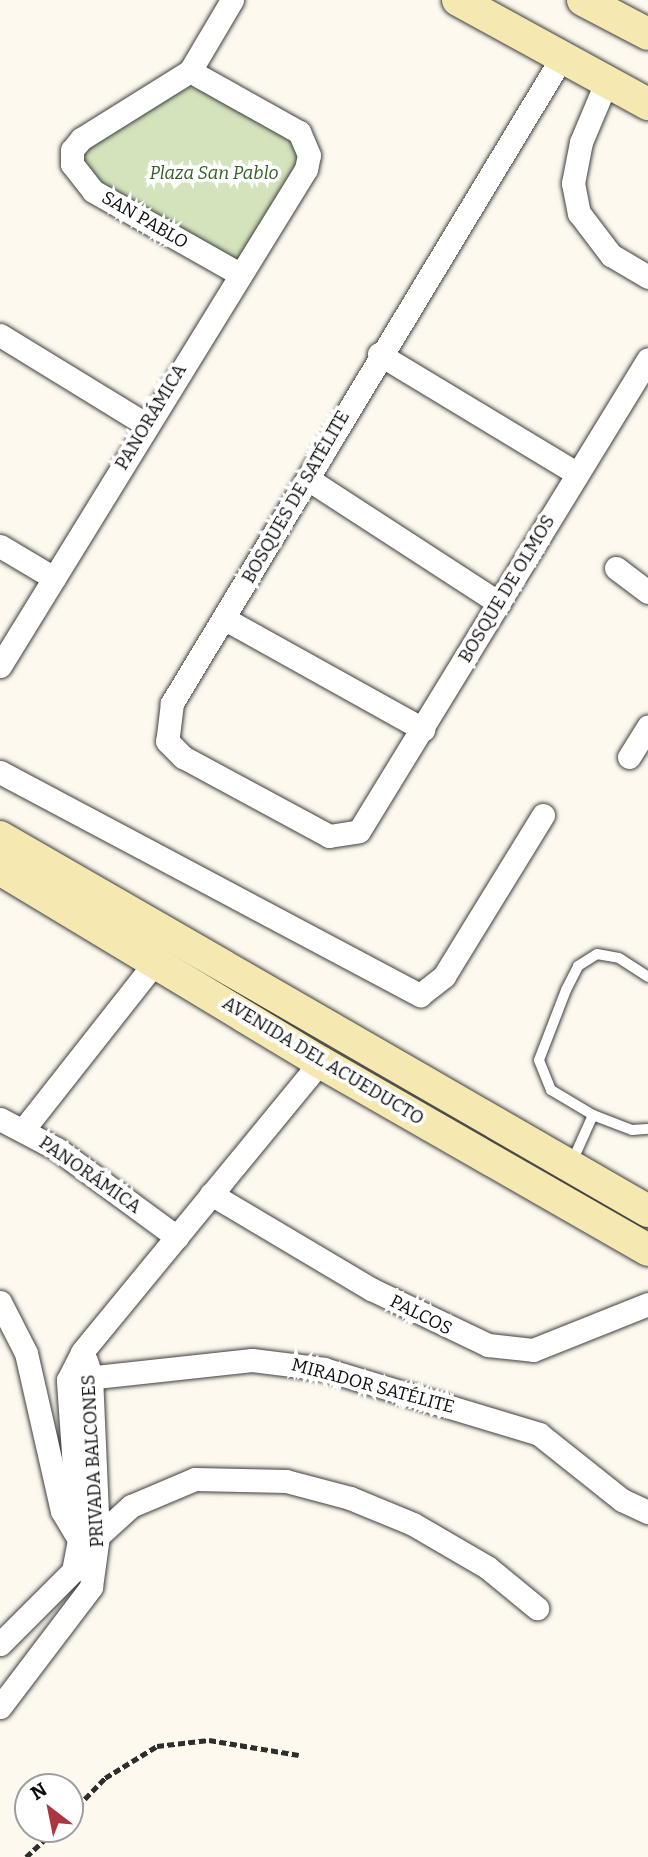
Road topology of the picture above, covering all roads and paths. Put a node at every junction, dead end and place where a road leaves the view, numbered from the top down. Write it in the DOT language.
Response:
graph roads {
  1 [pos="232,0"];
  2 [pos="458,0"];
  3 [pos="583,0"];
  4 [pos="492,8"];
  5 [pos="648,34"];
  6 [pos="562,57"];
  7 [pos="190,71"];
  8 [pos="605,85"];
  9 [pos="648,104"];
  10 [pos="238,273"];
  11 [pos="648,277"];
  12 [pos="0,335"];
  13 [pos="379,354"];
  14 [pos="648,359"];
  15 [pos="147,425"];
  16 [pos="576,472"];
  17 [pos="308,479"];
  18 [pos="0,546"];
  19 [pos="616,568"];
  20 [pos="54,578"];
  21 [pos="648,592"];
  22 [pos="499,603"];
  23 [pos="225,619"];
  24 [pos="0,666"];
  25 [pos="648,726"];
  26 [pos="423,729"];
  27 [pos="629,757"];
  28 [pos="0,772"];
  29 [pos="543,815"];
  30 [pos="369,820"];
  31 [pos="0,837"];
  32 [pos="0,869"];
  33 [pos="156,961"];
  34 [pos="648,977"];
  35 [pos="320,1062"];
  36 [pos="593,1115"];
  37 [pos="0,1119"];
  38 [pos="648,1129"];
  39 [pos="23,1130"];
  40 [pos="571,1164"];
  41 [pos="211,1194"];
  42 [pos="648,1211"];
  43 [pos="177,1237"];
  44 [pos="648,1250"];
  45 [pos="0,1301"];
  46 [pos="648,1304"];
  47 [pos="82,1352"];
  48 [pos="91,1376"];
  49 [pos="68,1380"];
  50 [pos="648,1512"];
  51 [pos="89,1538"];
  52 [pos="537,1608"];
  53 [pos="0,1644"];
  54 [pos="0,1707"];
  55 [pos="299,1755"];
  56 [pos="84,1800"];
  57 [pos="41,1843"];
  58 [pos="26,1857"];
  1 -- 7 [label="street"];
  2 -- 4 [label="street"];
  3 -- 5 [label="street"];
  4 -- 6 [label="street"];
  6 -- 8 [label="street"];
  6 -- 13 [label="street, BOSQUES DE SATÉLITE"];
  7 -- 10 [label="street, PANORÁMICA"];
  7 -- 10 [label="street, SAN PABLO"];
  8 -- 9 [label="street"];
  8 -- 11 [label="street"];
  10 -- 15 [label="street, PANORÁMICA"];
  12 -- 15 [label="street"];
  13 -- 16 [label="street"];
  13 -- 17 [label="street, BOSQUES DE SATÉLITE"];
  14 -- 16 [label="street, BOSQUE DE OLMOS"];
  15 -- 20 [label="street, PANORÁMICA"];
  16 -- 22 [label="street, BOSQUE DE OLMOS"];
  17 -- 22 [label="street"];
  17 -- 23 [label="street, BOSQUES DE SATÉLITE"];
  18 -- 20 [label="street"];
  19 -- 21 [label="street"];
  20 -- 24 [label="street, PANORÁMICA"];
  22 -- 26 [label="street, BOSQUE DE OLMOS"];
  23 -- 26 [label="street"];
  23 -- 30 [label="street, BOSQUES DE SATÉLITE"];
  25 -- 27 [label="street"];
  26 -- 30 [label="street, BOSQUE DE OLMOS"];
  28 -- 29 [label="street"];
  31 -- 40 [label="street, AVENIDA DEL ACUEDUCTO"];
  32 -- 33 [label="street, AVENIDA DEL ACUEDUCTO"];
  33 -- 35 [label="street, AVENIDA DEL ACUEDUCTO"];
  33 -- 39 [label="street"];
  34 -- 36 [label="lane"];
  35 -- 41 [label="street, PRIVADA BALCONES"];
  35 -- 44 [label="street, AVENIDA DEL ACUEDUCTO"];
  36 -- 38 [label="lane"];
  36 -- 40 [label="lane"];
  37 -- 39 [label="street, PANORÁMICA"];
  39 -- 43 [label="street, PANORÁMICA"];
  40 -- 42 [label="street, AVENIDA DEL ACUEDUCTO"];
  41 -- 43 [label="street, PRIVADA BALCONES"];
  41 -- 46 [label="street, PALCOS"];
  43 -- 47 [label="street, PRIVADA BALCONES"];
  45 -- 51 [label="street"];
  47 -- 48 [label="street, PRIVADA BALCONES"];
  47 -- 49 [label="street, PRIVADA BALCONES"];
  48 -- 49 [label="street, MIRADOR SATÉLITE"];
  48 -- 50 [label="street, MIRADOR SATÉLITE"];
  48 -- 51 [label="street, PRIVADA BALCONES"];
  49 -- 51 [label="street, PRIVADA BALCONES"];
  51 -- 52 [label="street"];
  51 -- 53 [label="street, PRIVADA BALCONES"];
  51 -- 54 [label="street, PRIVADA BALCONES"];
  55 -- 56 [label="path"];
  57 -- 58 [label="path"];
}
